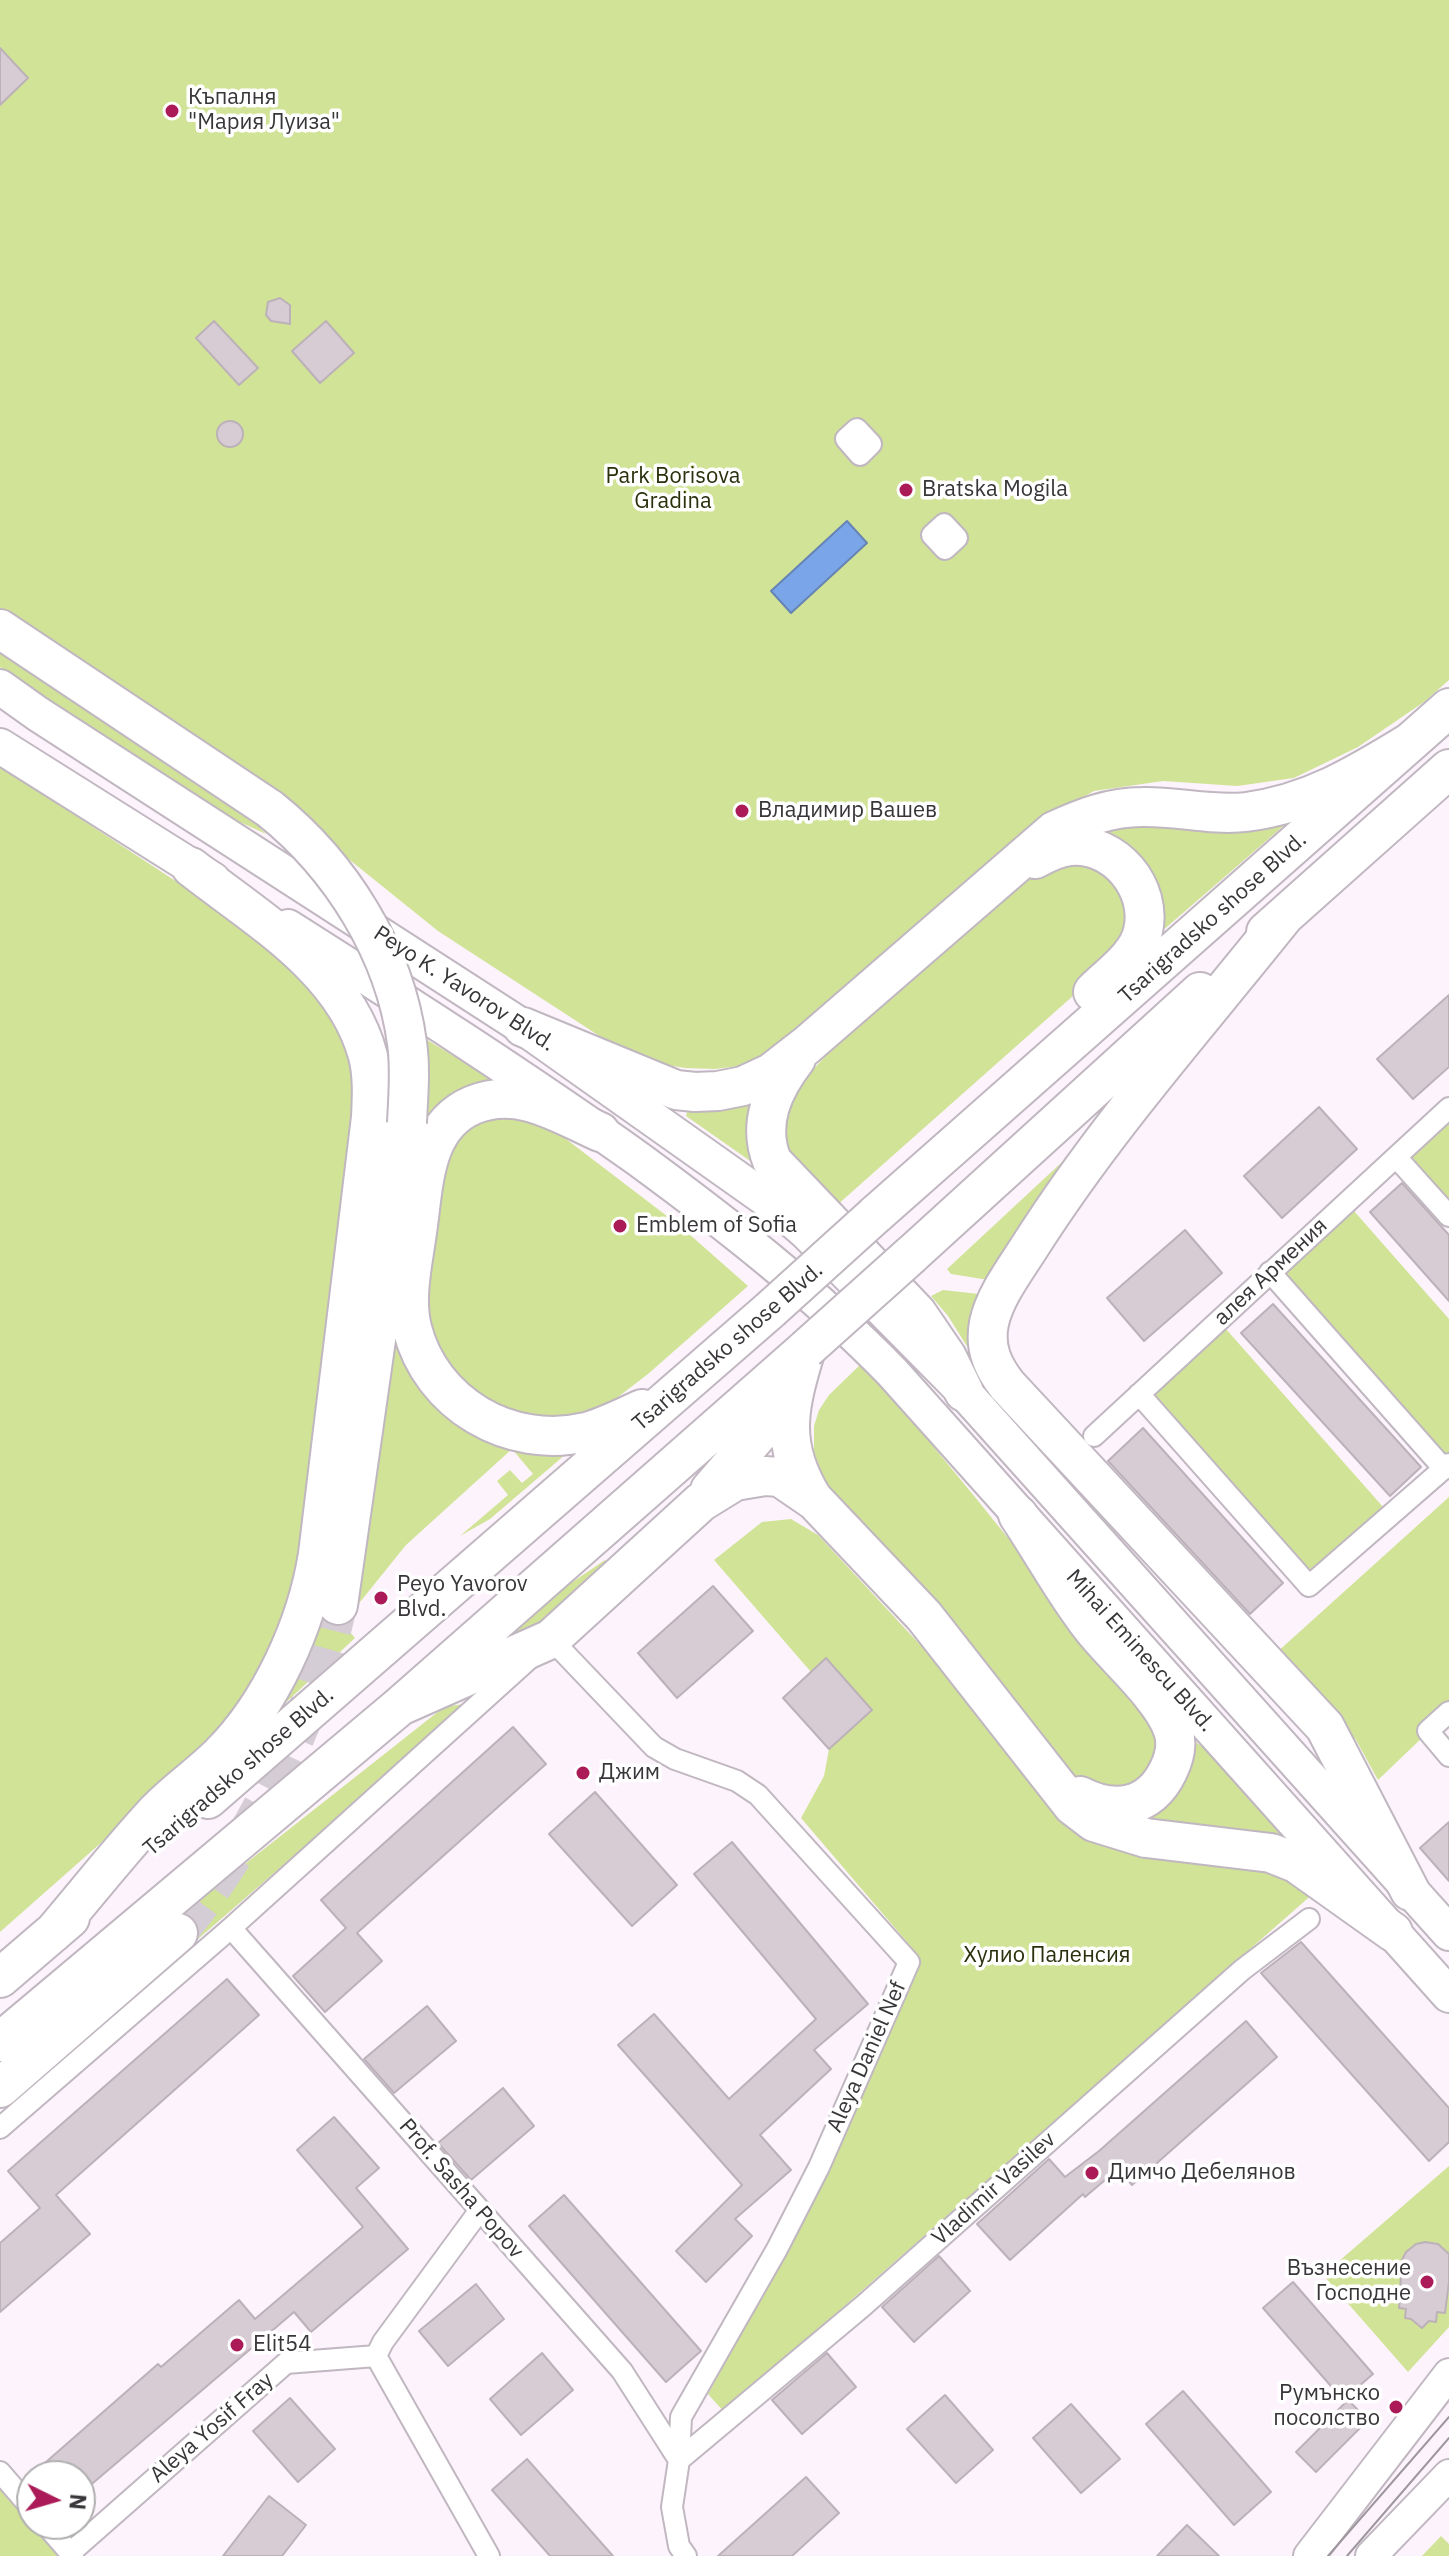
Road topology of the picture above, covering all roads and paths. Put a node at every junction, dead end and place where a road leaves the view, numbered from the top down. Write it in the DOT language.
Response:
graph roads {
  1 [pos="0,629"];
  2 [pos="0,687"];
  3 [pos="1449,708"];
  4 [pos="1409,743"];
  5 [pos="0,746"];
  6 [pos="1449,769"];
  7 [pos="1449,791"];
  8 [pos="1367,841"];
  9 [pos="191,867"];
  10 [pos="998,879"];
  11 [pos="1285,915"];
  12 [pos="523,1027"];
  13 [pos="807,1045"];
  14 [pos="1020,1089"];
  15 [pos="1449,1108"];
  16 [pos="600,1132"];
  17 [pos="1396,1157"];
  18 [pos="1449,1216"];
  19 [pos="1270,1272"];
  20 [pos="828,1310"];
  21 [pos="901,1328"];
  22 [pos="806,1349"];
  23 [pos="964,1392"];
  24 [pos="1139,1394"];
  25 [pos="792,1395"];
  26 [pos="671,1397"];
  27 [pos="1094,1436"];
  28 [pos="1446,1466"];
  29 [pos="815,1501"];
  30 [pos="701,1502"];
  31 [pos="1018,1515"];
  32 [pos="338,1605"];
  33 [pos="551,1639"];
  34 [pos="400,1706"];
  35 [pos="1449,1712"];
  36 [pos="1449,1756"];
  37 [pos="1043,1768"];
  38 [pos="1410,1891"];
  39 [pos="1309,1919"];
  40 [pos="231,1928"];
  41 [pos="1393,1932"];
  42 [pos="53,1933"];
  43 [pos="178,1933"];
  44 [pos="1449,1933"];
  45 [pos="0,1978"];
  46 [pos="1449,1995"];
  47 [pos="0,2042"];
  48 [pos="0,2088"];
  49 [pos="0,2128"];
  50 [pos="480,2210"];
  51 [pos="376,2356"];
  52 [pos="1449,2374"];
  53 [pos="679,2460"];
  54 [pos="0,2472"];
  55 [pos="1449,2475"];
  56 [pos="16,2490"];
  57 [pos="71,2554"];
  58 [pos="489,2556"];
  59 [pos="686,2556"];
  60 [pos="1309,2556"];
  61 [pos="1371,2556"];
  1 -- 32 [label="highway, bridge"];
  2 -- 12 [label="main road, Peyo K. Yavorov Blvd."];
  3 -- 4 [label="highway, Tsarigradsko shose Blvd."];
  4 -- 10 [label="highway"];
  4 -- 14 [label="highway, Tsarigradsko shose Blvd."];
  5 -- 9 [label="main road, Peyo K. Yavorov Blvd."];
  6 -- 8 [label="highway, Tsarigradsko shose Blvd."];
  7 -- 8 [label="street, Tsarigradsko shose Blvd."];
  8 -- 11 [label="highway, Tsarigradsko shose Blvd."];
  9 -- 16 [label="main road, Peyo K. Yavorov Blvd."];
  9 -- 42 [label="highway"];
  10 -- 13 [label="highway"];
  10 -- 14 [label="highway"];
  11 -- 22 [label="highway, Tsarigradsko shose Blvd., bridge"];
  11 -- 38 [label="highway"];
  12 -- 13 [label="highway"];
  12 -- 21 [label="main road, Peyo K. Yavorov Blvd."];
  13 -- 23 [label="highway"];
  14 -- 26 [label="highway, Tsarigradsko shose Blvd., bridge"];
  15 -- 17 [label="street, алея Армения"];
  16 -- 20 [label="main road, Peyo K. Yavorov Blvd."];
  16 -- 26 [label="highway"];
  17 -- 18 [label="street"];
  17 -- 19 [label="street, алея Армения"];
  19 -- 24 [label="street, алея Армения"];
  19 -- 28 [label="street"];
  20 -- 31 [label="main road, Mihai Eminescu Blvd."];
  21 -- 23 [label="main road, Mihai Eminescu Blvd."];
  22 -- 25 [label="highway"];
  22 -- 34 [label="highway, Tsarigradsko shose Blvd."];
  23 -- 38 [label="main road, Mihai Eminescu Blvd."];
  24 -- 27 [label="street, алея Армения"];
  24 -- 28 [label="street"];
  25 -- 29 [label="highway"];
  25 -- 30 [label="highway"];
  26 -- 42 [label="highway, Tsarigradsko shose Blvd."];
  29 -- 30 [label="highway"];
  29 -- 37 [label="highway"];
  30 -- 33 [label="highway"];
  31 -- 37 [label="highway"];
  31 -- 41 [label="main road, Mihai Eminescu Blvd."];
  33 -- 34 [label="highway"];
  33 -- 40 [label="street"];
  33 -- 53 [label="street, Aleya Daniel Nef"];
  34 -- 47 [label="highway, Tsarigradsko shose Blvd."];
  35 -- 36 [label="street"];
  37 -- 41 [label="highway"];
  38 -- 44 [label="main road, Mihai Eminescu Blvd."];
  39 -- 53 [label="street, Vladimir Vasilev"];
  40 -- 49 [label="street"];
  40 -- 50 [label="street, Prof. Sasha Popov"];
  41 -- 46 [label="main road, Mihai Eminescu Blvd."];
  42 -- 45 [label="highway, Tsarigradsko shose Blvd."];
  43 -- 48 [label="highway"];
  50 -- 51 [label="street"];
  50 -- 53 [label="street, Prof. Sasha Popov"];
  51 -- 57 [label="street, Aleya Yosif Fray"];
  51 -- 58 [label="street"];
  52 -- 60 [label="main road"];
  53 -- 59 [label="street, Aleya Daniel Nef"];
  54 -- 56 [label="street"];
  55 -- 61 [label="main road"];
}
